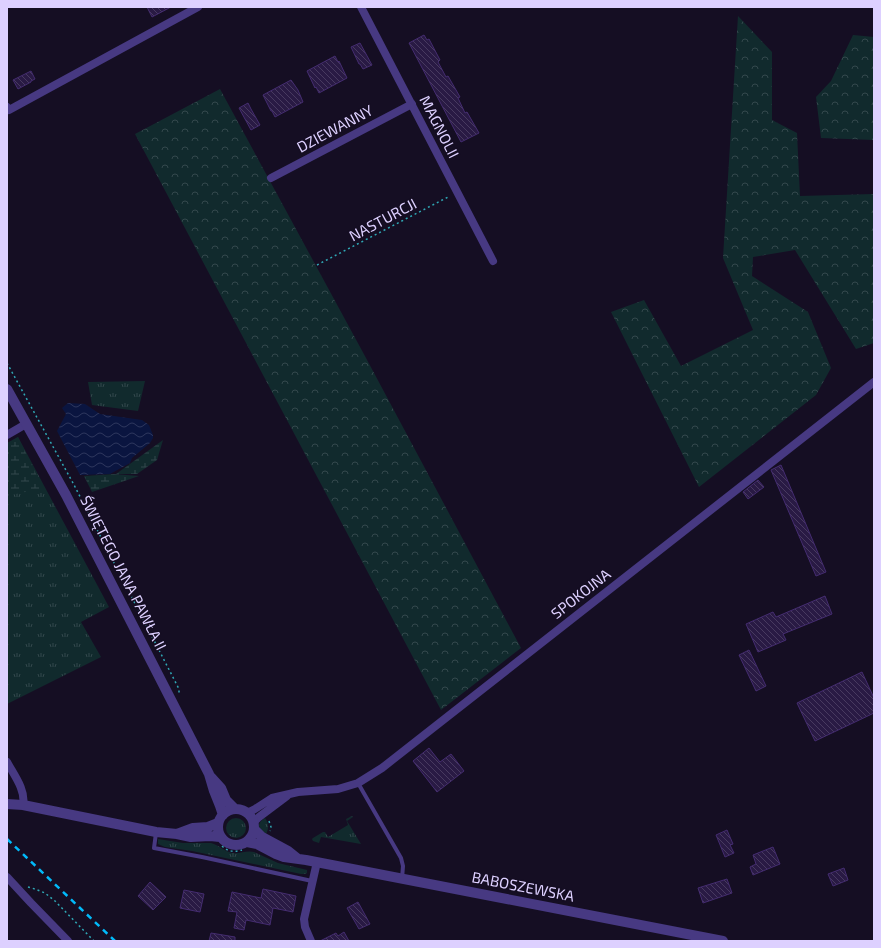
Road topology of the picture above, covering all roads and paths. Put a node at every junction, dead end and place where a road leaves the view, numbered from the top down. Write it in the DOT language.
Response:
graph roads {
  1 [pos="198,7"];
  2 [pos="361,7"];
  3 [pos="412,104"];
  4 [pos="8,108"];
  5 [pos="271,178"];
  6 [pos="457,192"];
  7 [pos="493,261"];
  8 [pos="318,265"];
  9 [pos="7,363"];
  10 [pos="874,382"];
  11 [pos="7,389"];
  12 [pos="26,424"];
  13 [pos="7,435"];
  14 [pos="179,698"];
  15 [pos="7,762"];
  16 [pos="209,774"];
  17 [pos="358,783"];
  18 [pos="289,794"];
  19 [pos="7,804"];
  20 [pos="23,805"];
  21 [pos="235,809"];
  22 [pos="246,813"];
  23 [pos="264,813"];
  24 [pos="221,819"];
  25 [pos="254,826"];
  26 [pos="156,832"];
  27 [pos="177,834"];
  28 [pos="220,837"];
  29 [pos="266,839"];
  30 [pos="247,842"];
  31 [pos="298,859"];
  32 [pos="317,862"];
  33 [pos="7,877"];
  34 [pos="402,879"];
  35 [pos="313,881"];
  36 [pos="15,885"];
  37 [pos="68,941"];
  38 [pos="94,941"];
  39 [pos="311,941"];
  40 [pos="722,941"];
  1 -- 4 [label="street"];
  2 -- 3 [label="street, MAGNOLII"];
  3 -- 5 [label="street, DZIEWANNY"];
  3 -- 6 [label="street, MAGNOLII"];
  6 -- 7 [label="street, MAGNOLII"];
  6 -- 8 [label="path, NASTURCJI"];
  9 -- 14 [label="path"];
  10 -- 17 [label="street, SPOKOJNA"];
  11 -- 12 [label="street, ŚWIĘTEGO JANA PAWŁA II"];
  12 -- 13 [label="street"];
  12 -- 16 [label="street, ŚWIĘTEGO JANA PAWŁA II"];
  15 -- 20 [label="street"];
  16 -- 21 [label="street, ŚWIĘTEGO JANA PAWŁA II"];
  16 -- 24 [label="street, ŚWIĘTEGO JANA PAWŁA II"];
  17 -- 18 [label="street, SPOKOJNA"];
  17 -- 34 [label="lane"];
  18 -- 22 [label="street, SPOKOJNA"];
  18 -- 23 [label="street, SPOKOJNA"];
  19 -- 20 [label="street"];
  20 -- 26 [label="street"];
  21 -- 22 [label="street"];
  21 -- 24 [label="street"];
  22 -- 25 [label="street"];
  23 -- 25 [label="street, SPOKOJNA"];
  23 -- 29 [label="path"];
  24 -- 27 [label="street"];
  24 -- 28 [label="street"];
  25 -- 29 [label="street, BABOSZEWSKA"];
  25 -- 30 [label="street"];
  26 -- 27 [label="street"];
  26 -- 35 [label="lane"];
  27 -- 28 [label="street"];
  28 -- 30 [label="street"];
  29 -- 31 [label="street, BABOSZEWSKA"];
  30 -- 31 [label="street, BABOSZEWSKA"];
  31 -- 32 [label="street, BABOSZEWSKA"];
  32 -- 34 [label="street, BABOSZEWSKA"];
  32 -- 35 [label="street"];
  33 -- 36 [label="street"];
  34 -- 40 [label="street, BABOSZEWSKA"];
  35 -- 39 [label="street"];
  36 -- 37 [label="street"];
  36 -- 38 [label="path"];
}
